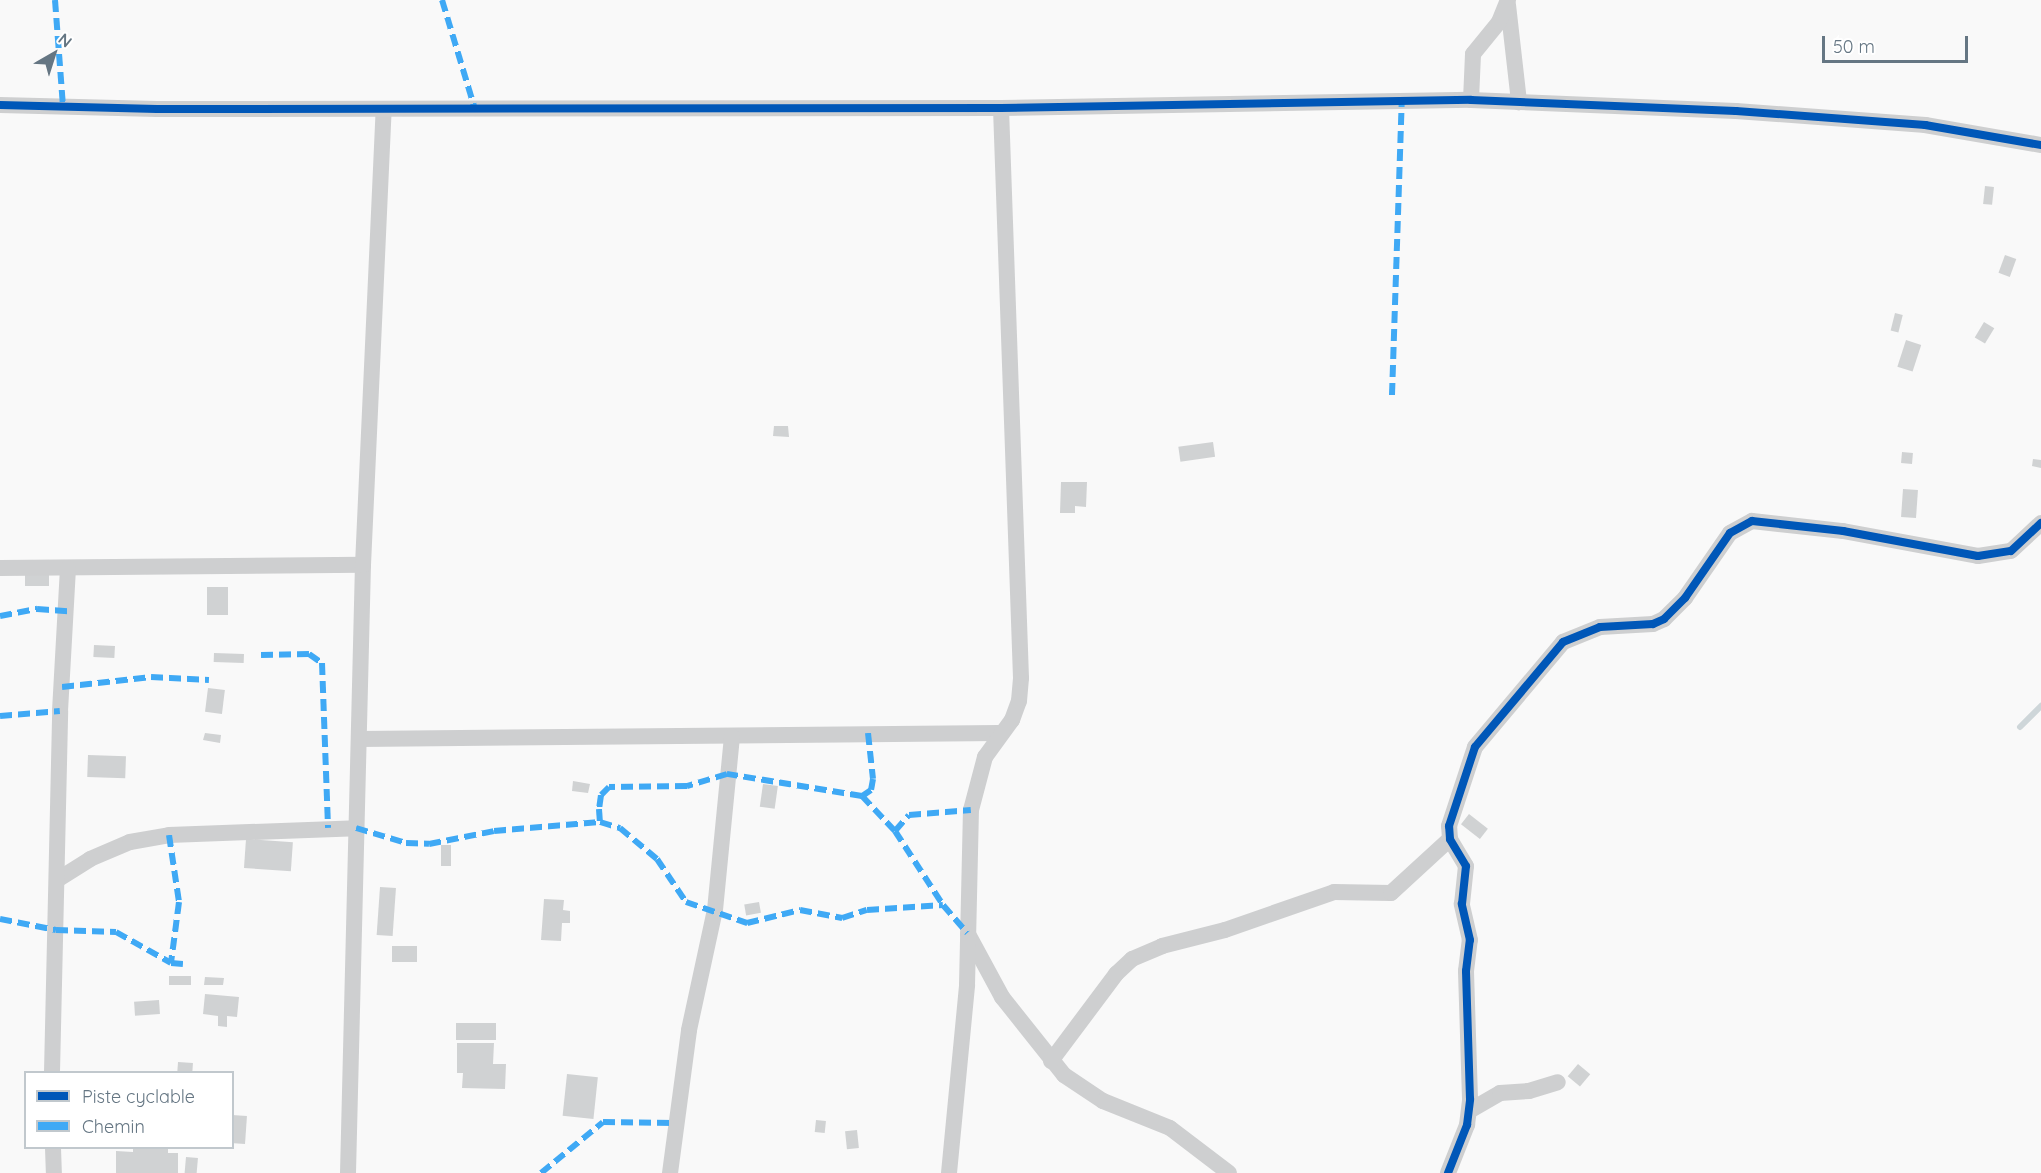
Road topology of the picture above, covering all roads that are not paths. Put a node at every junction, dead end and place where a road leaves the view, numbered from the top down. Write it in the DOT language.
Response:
graph roads {
  1 [pos="1508,2"];
  2 [pos="1471,100"];
  3 [pos="1519,102"];
  4 [pos="0,105"];
  5 [pos="1001,108"];
  6 [pos="384,109"];
  7 [pos="2041,145"];
  8 [pos="2041,523"];
  9 [pos="363,565"];
  10 [pos="0,568"];
  11 [pos="68,568"];
  12 [pos="999,733"];
  13 [pos="732,737"];
  14 [pos="360,739"];
  15 [pos="356,828"];
  16 [pos="1450,839"];
  17 [pos="57,880"];
  18 [pos="968,933"];
  19 [pos="1051,1061"];
  20 [pos="52,1071"];
  21 [pos="1558,1082"];
  22 [pos="1469,1111"];
  23 [pos="53,1149"];
  24 [pos="54,1173"];
  25 [pos="348,1173"];
  26 [pos="670,1173"];
  27 [pos="949,1173"];
  28 [pos="1229,1173"];
  29 [pos="1448,1173"];
  1 -- 2 [label="street"];
  1 -- 3 [label="street"];
  2 -- 3 [label="street"];
  2 -- 5 [label="street"];
  3 -- 7 [label="street"];
  4 -- 6 [label="street"];
  5 -- 6 [label="street"];
  5 -- 12 [label="street"];
  6 -- 9 [label="street"];
  8 -- 16 [label="street"];
  9 -- 11 [label="street"];
  9 -- 14 [label="street"];
  10 -- 11 [label="street"];
  11 -- 17 [label="street"];
  12 -- 13 [label="street"];
  12 -- 18 [label="street"];
  13 -- 14 [label="street"];
  13 -- 26 [label="street"];
  14 -- 15 [label="street"];
  15 -- 17 [label="street"];
  15 -- 25 [label="street"];
  16 -- 19 [label="street"];
  16 -- 22 [label="street"];
  17 -- 20 [label="street"];
  18 -- 19 [label="street"];
  18 -- 27 [label="street"];
  19 -- 28 [label="street"];
  21 -- 22 [label="street"];
  22 -- 29 [label="street"];
  23 -- 24 [label="street"];
}
